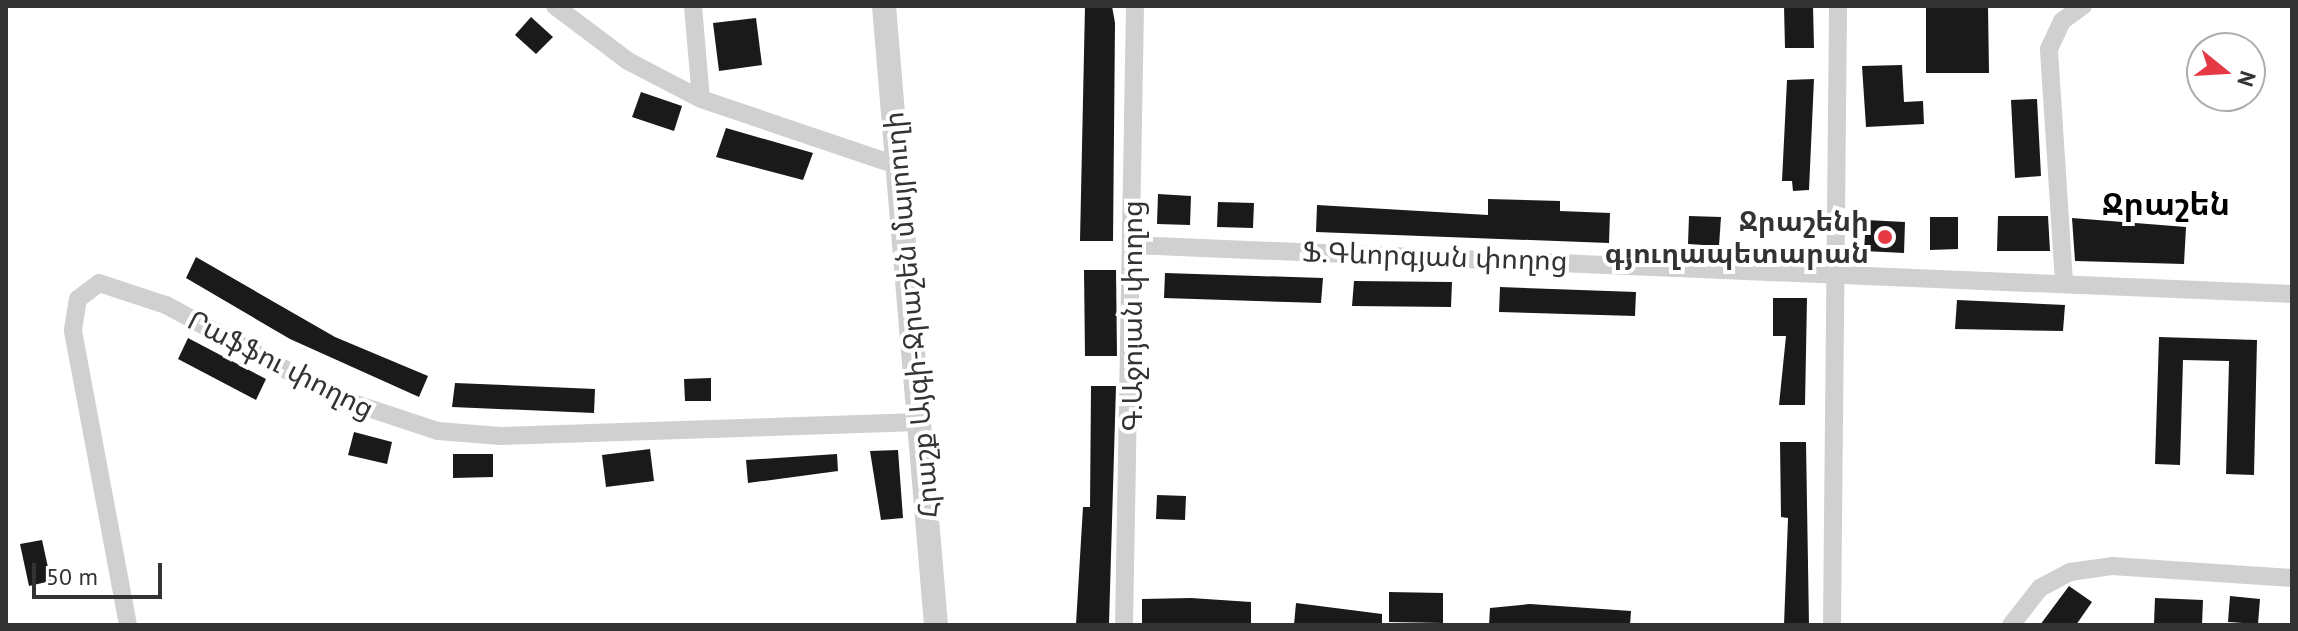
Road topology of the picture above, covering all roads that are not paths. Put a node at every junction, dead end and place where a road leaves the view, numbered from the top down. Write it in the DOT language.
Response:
graph roads {
  1 [pos="555,6"];
  2 [pos="693,6"];
  3 [pos="884,6"];
  4 [pos="1135,6"];
  5 [pos="1838,6"];
  6 [pos="2083,6"];
  7 [pos="701,99"];
  8 [pos="899,166"];
  9 [pos="1132,245"];
  10 [pos="1833,271"];
  11 [pos="2064,282"];
  12 [pos="2292,294"];
  13 [pos="920,422"];
  14 [pos="2292,578"];
  15 [pos="128,625"];
  16 [pos="936,625"];
  17 [pos="1124,625"];
  18 [pos="1832,625"];
  19 [pos="2011,625"];
  1 -- 7 [label="street"];
  2 -- 7 [label="street"];
  3 -- 8 [label="street, Հրաշք Այգի-Ջրաշեն մայրուղի"];
  4 -- 9 [label="street, Գ.Աջոյան փողոց"];
  5 -- 10 [label="street"];
  6 -- 11 [label="street"];
  7 -- 8 [label="street"];
  8 -- 13 [label="street, Հրաշք Այգի-Ջրաշեն մայրուղի"];
  9 -- 10 [label="street, Ֆ.Գևորգյան փողոց"];
  9 -- 17 [label="street, Գ.Աջոյան փողոց"];
  10 -- 11 [label="street, Ֆ.Գևորգյան փողոց"];
  10 -- 18 [label="street"];
  11 -- 12 [label="street, Ֆ.Գևորգյան փողոց"];
  13 -- 15 [label="street, Րաֆֆու փողոց"];
  13 -- 16 [label="street, Հրաշք Այգի-Ջրաշեն մայրուղի"];
  14 -- 19 [label="street"];
}
